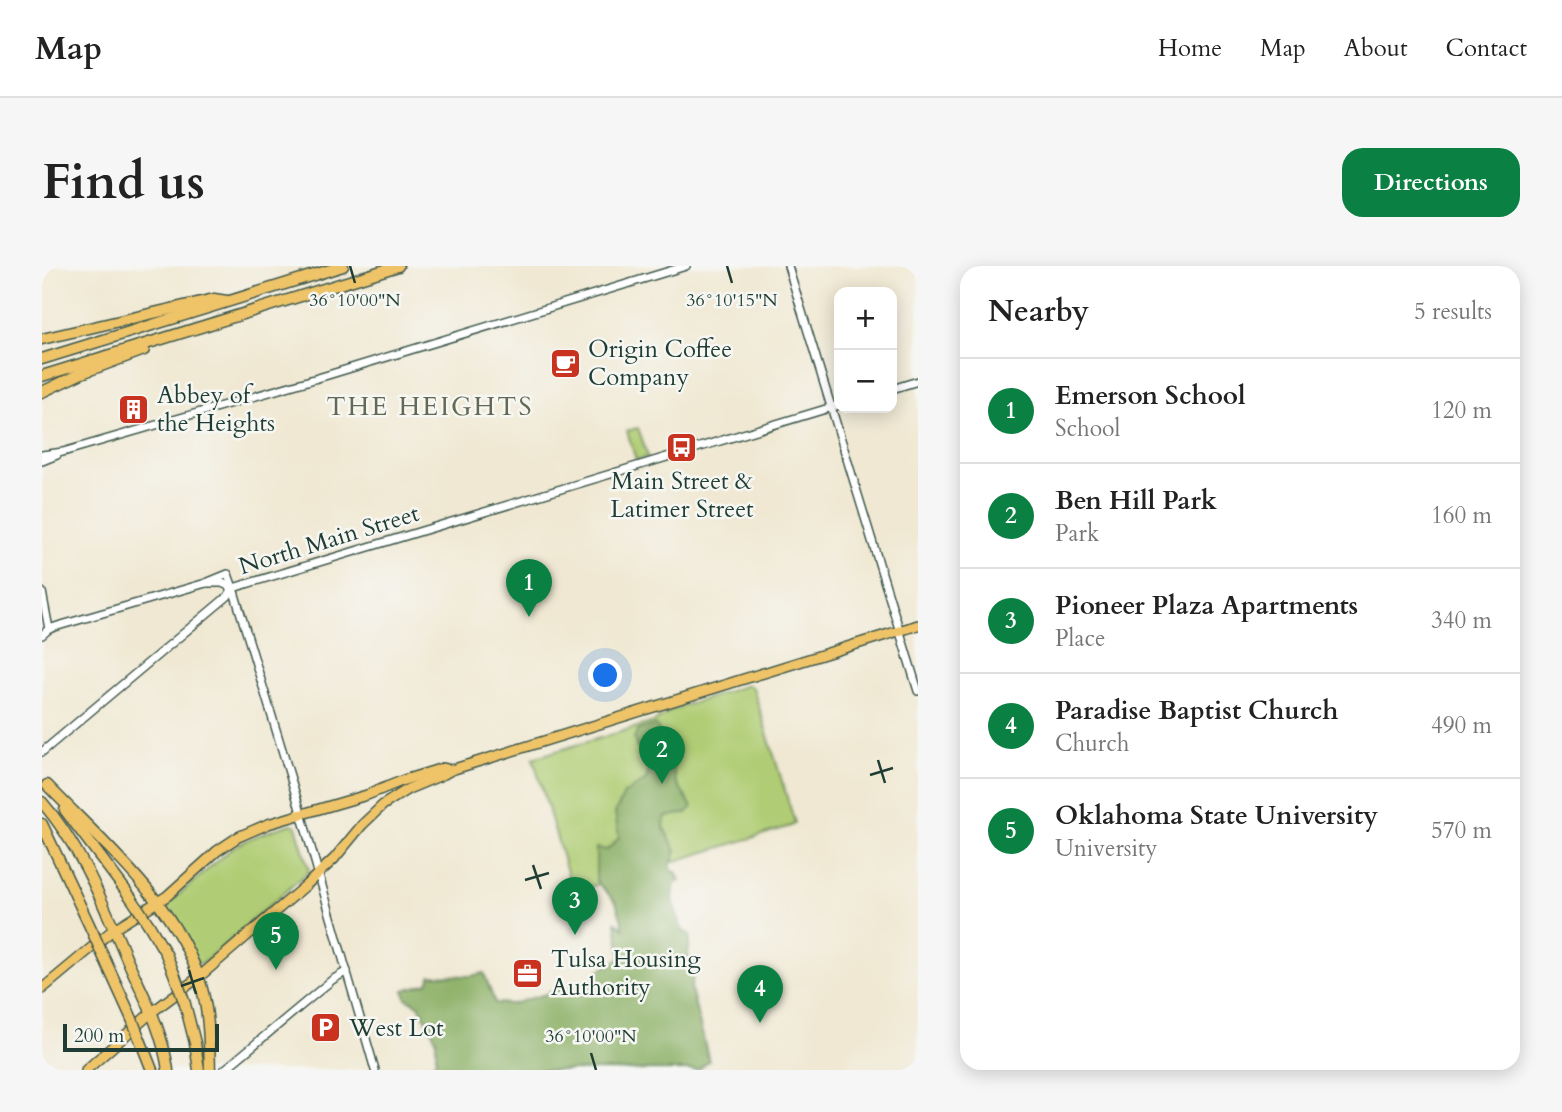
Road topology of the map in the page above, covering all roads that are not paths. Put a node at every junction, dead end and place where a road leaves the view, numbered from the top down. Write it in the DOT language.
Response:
graph roads {
  1 [pos="344,266"];
  2 [pos="398,266"];
  3 [pos="686,266"];
  4 [pos="789,266"];
  5 [pos="232,301"];
  6 [pos="206,325"];
  7 [pos="42,339"];
  8 [pos="42,359"];
  9 [pos="42,376"];
  10 [pos="918,381"];
  11 [pos="897,387"];
  12 [pos="42,392"];
  13 [pos="834,400"];
  14 [pos="834,407"];
  15 [pos="838,413"];
  16 [pos="63,452"];
  17 [pos="42,455"];
  18 [pos="42,461"];
  19 [pos="206,583"];
  20 [pos="233,588"];
  21 [pos="42,592"];
  22 [pos="918,625"];
  23 [pos="50,629"];
  24 [pos="899,631"];
  25 [pos="42,635"];
  26 [pos="918,691"];
  27 [pos="42,752"];
  28 [pos="451,770"];
  29 [pos="44,781"];
  30 [pos="42,802"];
  31 [pos="301,814"];
  32 [pos="78,822"];
  33 [pos="42,824"];
  34 [pos="317,873"];
  35 [pos="158,902"];
  36 [pos="114,929"];
  37 [pos="347,971"];
  38 [pos="199,977"];
  39 [pos="42,989"];
  40 [pos="152,1012"];
  41 [pos="86,1070"];
  42 [pos="152,1070"];
  43 [pos="168,1070"];
  44 [pos="199,1070"];
  45 [pos="210,1070"];
  46 [pos="225,1070"];
  47 [pos="375,1070"];
  1 -- 5 [label="highway"];
  2 -- 6 [label="highway"];
  3 -- 16 [label="street"];
  4 -- 13 [label="street"];
  5 -- 7 [label="highway"];
  5 -- 8 [label="highway"];
  6 -- 9 [label="highway"];
  6 -- 12 [label="highway"];
  10 -- 11 [label="street"];
  14 -- 20 [label="street, North Main Street"];
  15 -- 24 [label="street"];
  16 -- 17 [label="street"];
  16 -- 18 [label="street"];
  19 -- 20 [label="street"];
  19 -- 20 [label="street"];
  19 -- 23 [label="street"];
  20 -- 27 [label="street, North Main Street"];
  20 -- 31 [label="street"];
  21 -- 23 [label="street"];
  22 -- 24 [label="main road"];
  23 -- 25 [label="street"];
  24 -- 26 [label="street"];
  24 -- 28 [label="main road"];
  28 -- 31 [label="main road"];
  28 -- 34 [label="main road"];
  29 -- 32 [label="highway"];
  30 -- 36 [label="highway"];
  31 -- 34 [label="street"];
  31 -- 35 [label="main road"];
  32 -- 35 [label="highway"];
  32 -- 44 [label="highway, bridge"];
  33 -- 42 [label="highway, bridge"];
  34 -- 37 [label="street"];
  34 -- 38 [label="main road"];
  35 -- 36 [label="main road"];
  35 -- 38 [label="highway"];
  36 -- 39 [label="main road"];
  36 -- 40 [label="highway"];
  37 -- 46 [label="street"];
  37 -- 47 [label="street"];
  38 -- 40 [label="main road"];
  38 -- 45 [label="highway"];
  40 -- 41 [label="main road"];
  40 -- 43 [label="highway"];
}
